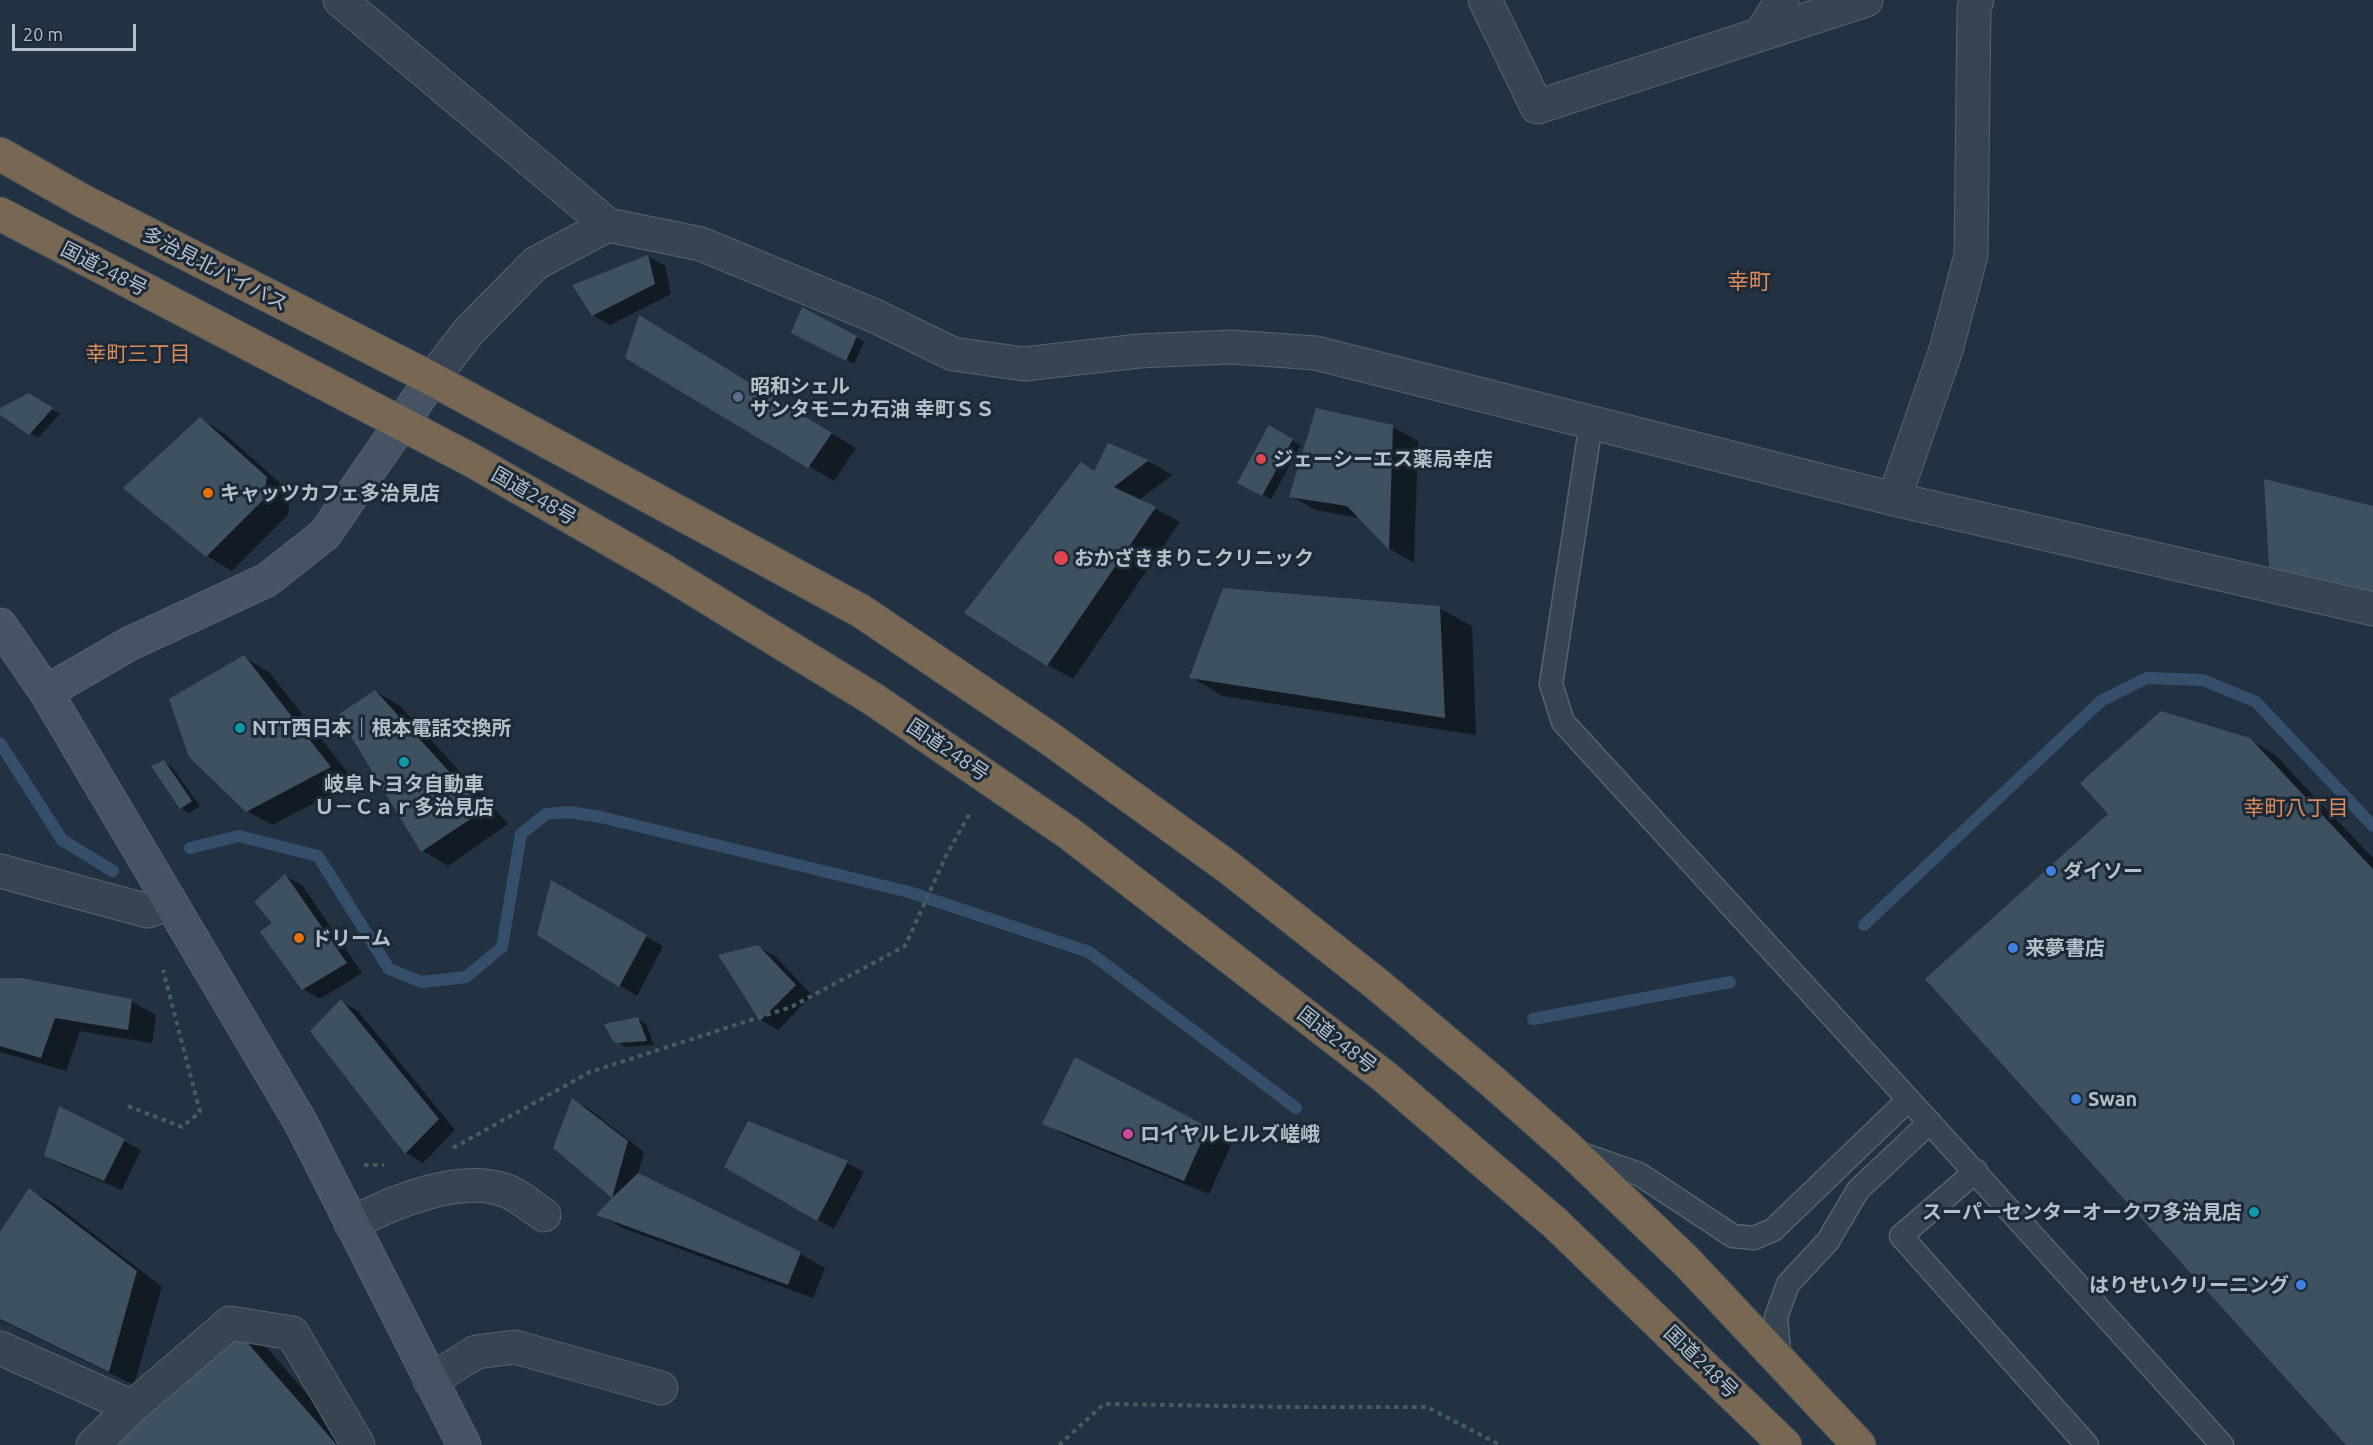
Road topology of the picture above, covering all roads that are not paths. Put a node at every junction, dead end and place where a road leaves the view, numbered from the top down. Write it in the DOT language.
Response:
graph roads {
  1 [pos="340,0"];
  2 [pos="1485,0"];
  3 [pos="1782,0"];
  4 [pos="1866,0"];
  5 [pos="1977,0"];
  6 [pos="1761,34"];
  7 [pos="0,154"];
  8 [pos="0,214"];
  9 [pos="608,225"];
  10 [pos="432,379"];
  11 [pos="402,423"];
  12 [pos="1591,423"];
  13 [pos="1894,499"];
  14 [pos="2373,609"];
  15 [pos="0,625"];
  16 [pos="46,692"];
  17 [pos="0,871"];
  18 [pos="170,903"];
  19 [pos="1908,1100"];
  20 [pos="1930,1122"];
  21 [pos="1569,1149"];
  22 [pos="1976,1170"];
  23 [pos="544,1215"];
  24 [pos="351,1224"];
  25 [pos="0,1348"];
  26 [pos="1780,1362"];
  27 [pos="430,1381"];
  28 [pos="661,1388"];
  29 [pos="132,1407"];
  30 [pos="93,1445"];
  31 [pos="358,1445"];
  32 [pos="464,1445"];
  33 [pos="1785,1445"];
  34 [pos="1859,1445"];
  35 [pos="2087,1445"];
  36 [pos="2222,1445"];
  1 -- 9 [label="street"];
  2 -- 6 [label="street"];
  3 -- 6 [label="street"];
  4 -- 6 [label="street"];
  5 -- 13 [label="street"];
  7 -- 10 [label="highway, 多治見北バイパス"];
  8 -- 11 [label="highway, 国道248号"];
  9 -- 10 [label="street"];
  9 -- 12 [label="street"];
  10 -- 11 [label="street"];
  10 -- 21 [label="highway"];
  11 -- 16 [label="street"];
  11 -- 33 [label="highway, 国道248号"];
  12 -- 13 [label="street"];
  12 -- 19 [label="lane"];
  13 -- 14 [label="street"];
  15 -- 16 [label="street"];
  16 -- 18 [label="street"];
  17 -- 18 [label="street"];
  18 -- 24 [label="street"];
  19 -- 20 [label="lane"];
  19 -- 21 [label="lane"];
  20 -- 22 [label="lane"];
  20 -- 26 [label="lane"];
  21 -- 26 [label="highway"];
  22 -- 35 [label="lane"];
  22 -- 36 [label="lane"];
  23 -- 24 [label="street"];
  24 -- 27 [label="street"];
  25 -- 29 [label="street"];
  26 -- 34 [label="highway"];
  27 -- 28 [label="street"];
  27 -- 32 [label="street"];
  29 -- 30 [label="street"];
  29 -- 31 [label="street"];
}
